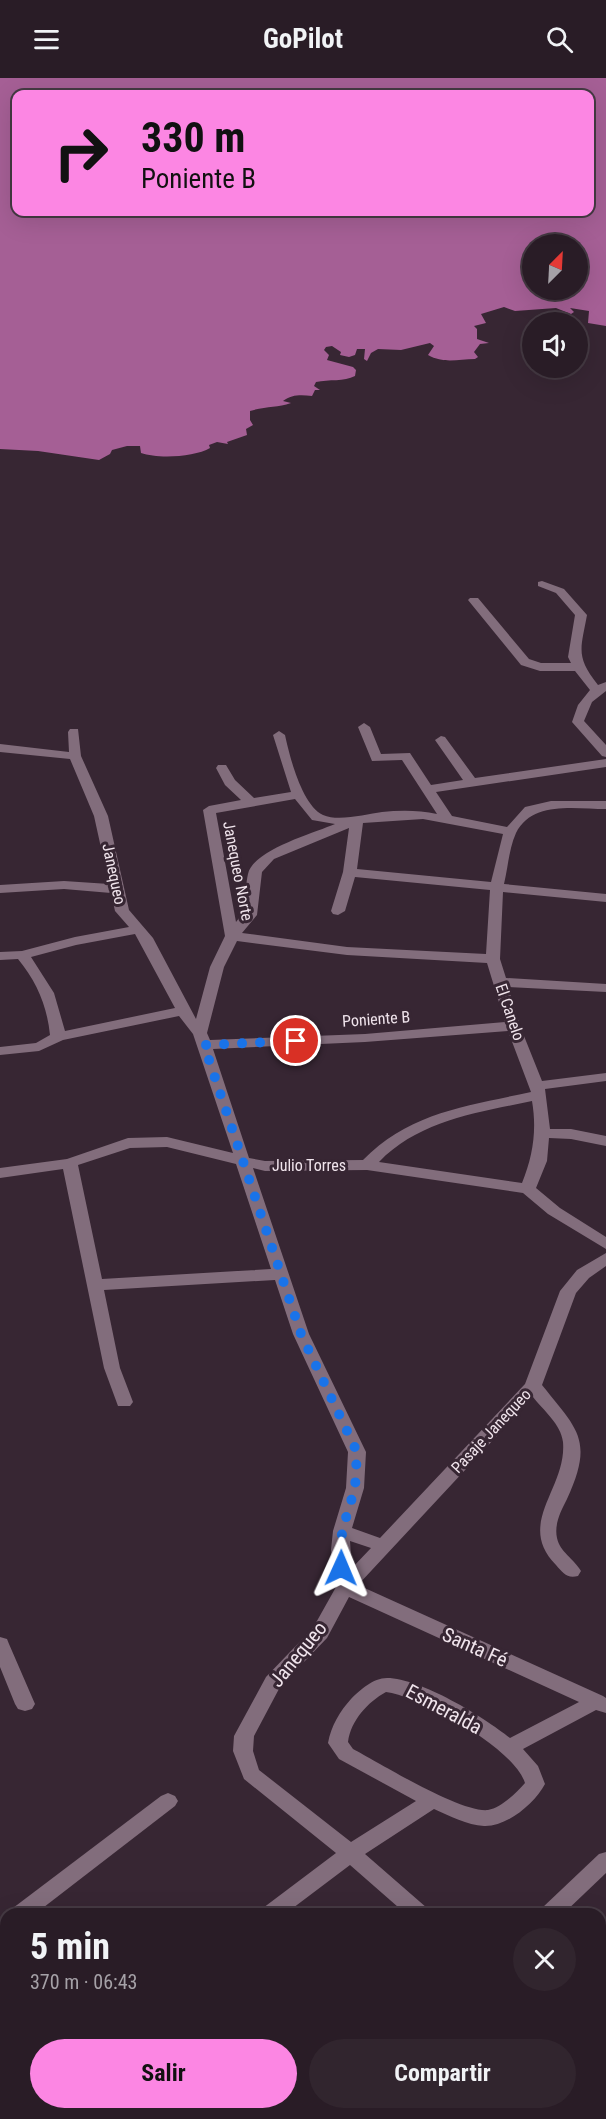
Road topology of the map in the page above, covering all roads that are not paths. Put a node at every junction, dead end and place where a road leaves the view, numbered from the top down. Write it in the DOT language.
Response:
graph roads {
  1 [pos="542,584"];
  2 [pos="474,600"];
  3 [pos="581,671"];
  4 [pos="601,688"];
  5 [pos="364,727"];
  6 [pos="74,732"];
  7 [pos="279,735"];
  8 [pos="441,740"];
  9 [pos="0,748"];
  10 [pos="606,753"];
  11 [pos="75,756"];
  12 [pos="606,763"];
  13 [pos="222,768"];
  14 [pos="472,783"];
  15 [pos="427,789"];
  16 [pos="300,794"];
  17 [pos="249,801"];
  18 [pos="606,805"];
  19 [pos="447,819"];
  20 [pos="357,820"];
  21 [pos="510,831"];
  22 [pos="350,872"];
  23 [pos="497,885"];
  24 [pos="2,886"];
  25 [pos="116,889"];
  26 [pos="606,898"];
  27 [pos="338,911"];
  28 [pos="137,930"];
  29 [pos="232,936"];
  30 [pos="22,955"];
  31 [pos="0,956"];
  32 [pos="494,959"];
  33 [pos="499,982"];
  34 [pos="606,988"];
  35 [pos="183,1011"];
  36 [pos="513,1026"];
  37 [pos="58,1037"];
  38 [pos="202,1039"];
  39 [pos="0,1051"];
  40 [pos="606,1077"];
  41 [pos="538,1091"];
  42 [pos="544,1133"];
  43 [pos="606,1141"];
  44 [pos="70,1163"];
  45 [pos="245,1163"];
  46 [pos="367,1166"];
  47 [pos="0,1173"];
  48 [pos="528,1189"];
  49 [pos="606,1244"];
  50 [pos="606,1258"];
  51 [pos="282,1274"];
  52 [pos="94,1285"];
  53 [pos="532,1386"];
  54 [pos="124,1402"];
  55 [pos="342,1531"];
  56 [pos="384,1546"];
  57 [pos="572,1571"];
  58 [pos="345,1587"];
  59 [pos="0,1644"];
  60 [pos="25,1704"];
  61 [pos="601,1704"];
  62 [pos="509,1748"];
  63 [pos="433,1800"];
  64 [pos="168,1801"];
  65 [pos="349,1854"];
  66 [pos="606,1860"];
  67 [pos="27,1908"];
  68 [pos="278,1908"];
  69 [pos="413,1908"];
  70 [pos="555,1908"];
  1 -- 3 [label="street"];
  2 -- 3 [label="street"];
  3 -- 4 [label="street"];
  4 -- 10 [label="street"];
  5 -- 15 [label="street"];
  6 -- 11 [label="street, Janequeo"];
  7 -- 16 [label="street"];
  8 -- 14 [label="street"];
  9 -- 11 [label="street"];
  11 -- 25 [label="street, Janequeo"];
  12 -- 14 [label="street"];
  13 -- 17 [label="street, Janequeo Norte"];
  14 -- 15 [label="street"];
  15 -- 19 [label="street"];
  16 -- 17 [label="street, Janequeo Norte"];
  16 -- 20 [label="street"];
  17 -- 29 [label="street, Janequeo Norte"];
  18 -- 21 [label="street"];
  19 -- 20 [label="street"];
  19 -- 21 [label="street"];
  20 -- 22 [label="street"];
  20 -- 29 [label="street"];
  21 -- 23 [label="street, El Canelo"];
  22 -- 23 [label="street"];
  22 -- 27 [label="street"];
  23 -- 26 [label="street"];
  23 -- 32 [label="street, El Canelo"];
  24 -- 25 [label="street"];
  25 -- 28 [label="street, Janequeo"];
  28 -- 30 [label="street"];
  28 -- 35 [label="street, Janequeo"];
  29 -- 32 [label="street"];
  29 -- 38 [label="street, Janequeo Norte"];
  30 -- 31 [label="street"];
  30 -- 37 [label="street"];
  32 -- 33 [label="street, El Canelo"];
  33 -- 34 [label="street"];
  33 -- 36 [label="street, El Canelo"];
  35 -- 37 [label="street"];
  35 -- 38 [label="street, Janequeo"];
  36 -- 38 [label="street, Poniente B"];
  36 -- 41 [label="street, El Canelo"];
  37 -- 39 [label="street"];
  38 -- 45 [label="street, Janequeo"];
  40 -- 41 [label="street"];
  41 -- 42 [label="street, El Canelo"];
  41 -- 46 [label="street"];
  42 -- 43 [label="street"];
  42 -- 48 [label="street, El Canelo"];
  44 -- 45 [label="street, Julio Torres"];
  44 -- 47 [label="street, Julio Torres"];
  44 -- 52 [label="street"];
  45 -- 46 [label="street, Julio Torres"];
  45 -- 51 [label="street, Janequeo"];
  46 -- 48 [label="street, Julio Torres"];
  48 -- 49 [label="street"];
  50 -- 53 [label="street, Pasaje Janequeo"];
  51 -- 52 [label="street"];
  51 -- 55 [label="street, Janequeo"];
  52 -- 54 [label="street"];
  53 -- 56 [label="street, Pasaje Janequeo"];
  53 -- 57 [label="street"];
  55 -- 56 [label="street"];
  55 -- 58 [label="street, Janequeo"];
  56 -- 58 [label="street, Pasaje Janequeo"];
  58 -- 61 [label="street, Santa Fé"];
  58 -- 65 [label="street, Janequeo"];
  59 -- 60 [label="street"];
  61 -- 62 [label="street"];
  62 -- 63 [label="street, Esmeralda"];
  62 -- 63 [label="street, Esmeralda"];
  63 -- 65 [label="street"];
  64 -- 67 [label="street"];
  65 -- 68 [label="street"];
  65 -- 69 [label="street"];
  66 -- 70 [label="street"];
}
